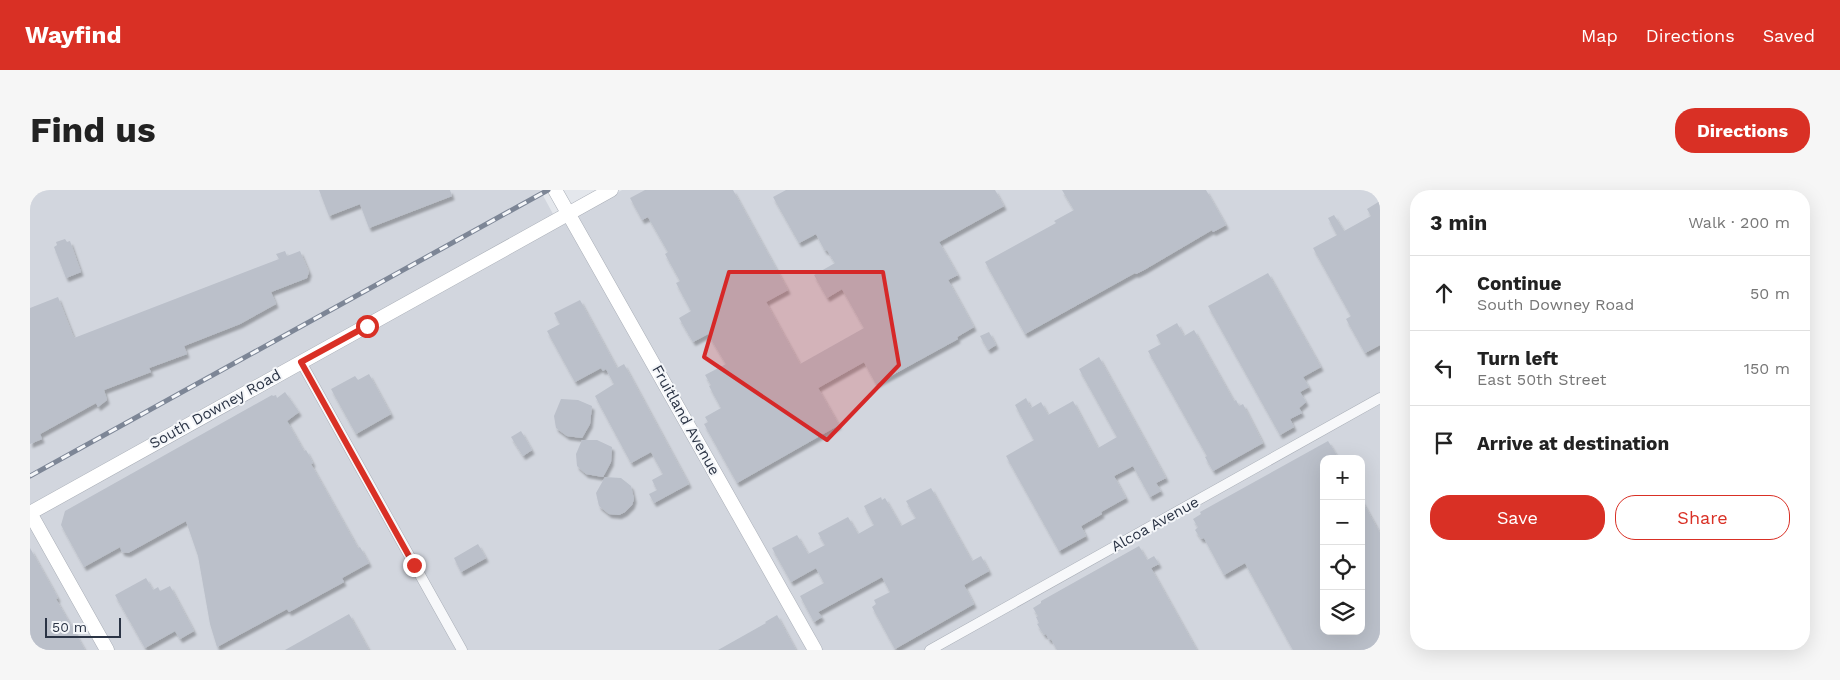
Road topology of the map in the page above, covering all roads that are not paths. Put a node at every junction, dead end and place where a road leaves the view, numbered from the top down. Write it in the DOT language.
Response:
graph roads {
  1 [pos="556,190"];
  2 [pos="611,190"];
  3 [pos="568,214"];
  4 [pos="301,362"];
  5 [pos="1380,398"];
  6 [pos="30,513"];
  7 [pos="107,650"];
  8 [pos="462,650"];
  9 [pos="816,650"];
  10 [pos="930,650"];
  1 -- 3 [label="main road, Fruitland Avenue"];
  2 -- 3 [label="main road, South Downey Road"];
  3 -- 4 [label="main road, South Downey Road"];
  3 -- 9 [label="main road, Fruitland Avenue"];
  4 -- 6 [label="main road, South Downey Road"];
  4 -- 8 [label="street"];
  5 -- 10 [label="street, Alcoa Avenue"];
  6 -- 7 [label="main road"];
}
